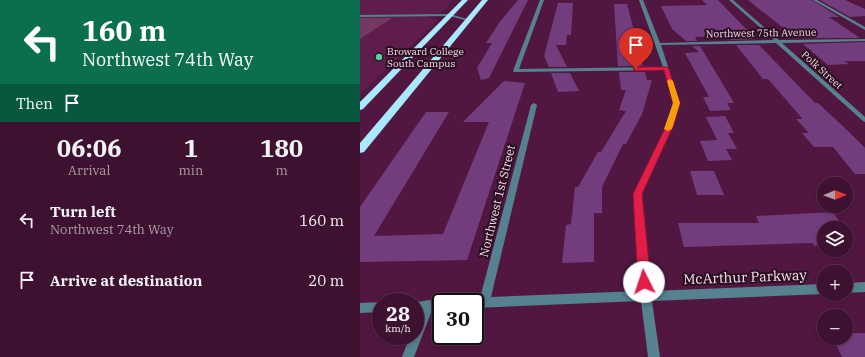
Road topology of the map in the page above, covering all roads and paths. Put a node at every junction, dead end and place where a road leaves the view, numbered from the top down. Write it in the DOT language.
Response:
graph roads {
  1 [pos="465,0"];
  2 [pos="485,0"];
  3 [pos="542,0"];
  4 [pos="641,0"];
  5 [pos="731,0"];
  6 [pos="815,0"];
  7 [pos="450,15"];
  8 [pos="360,16"];
  9 [pos="468,20"];
  10 [pos="865,29"];
  11 [pos="865,40"];
  12 [pos="777,42"];
  13 [pos="658,44"];
  14 [pos="666,68"];
  15 [pos="534,105"];
  16 [pos="360,107"];
  17 [pos="865,120"];
  18 [pos="360,150"];
  19 [pos="865,287"];
  20 [pos="853,288"];
  21 [pos="817,289"];
  22 [pos="482,293"];
  23 [pos="646,296"];
  24 [pos="484,303"];
  25 [pos="424,305"];
  26 [pos="428,305"];
  27 [pos="432,305"];
  28 [pos="372,307"];
  29 [pos="360,308"];
  30 [pos="408,357"];
  31 [pos="654,357"];
  1 -- 7 [label="highway"];
  2 -- 9 [label="highway"];
  3 -- 14 [label="street"];
  4 -- 13 [label="street"];
  5 -- 12 [label="street, Polk Street"];
  6 -- 10 [label="street"];
  7 -- 8 [label="street"];
  7 -- 9 [label="street"];
  7 -- 16 [label="highway"];
  9 -- 18 [label="highway"];
  11 -- 12 [label="street, Northwest 75th Avenue"];
  12 -- 13 [label="street, Northwest 75th Avenue"];
  12 -- 17 [label="street, Polk Street"];
  13 -- 14 [label="street"];
  14 -- 23 [label="street"];
  15 -- 22 [label="street, Northwest 1st Street"];
  19 -- 20 [label="street"];
  21 -- 23 [label="street, McArthur Parkway"];
  23 -- 24 [label="street, McArthur Parkway"];
  23 -- 31 [label="street"];
  25 -- 26 [label="street"];
  26 -- 27 [label="street"];
  26 -- 30 [label="street"];
  28 -- 29 [label="street"];
}
